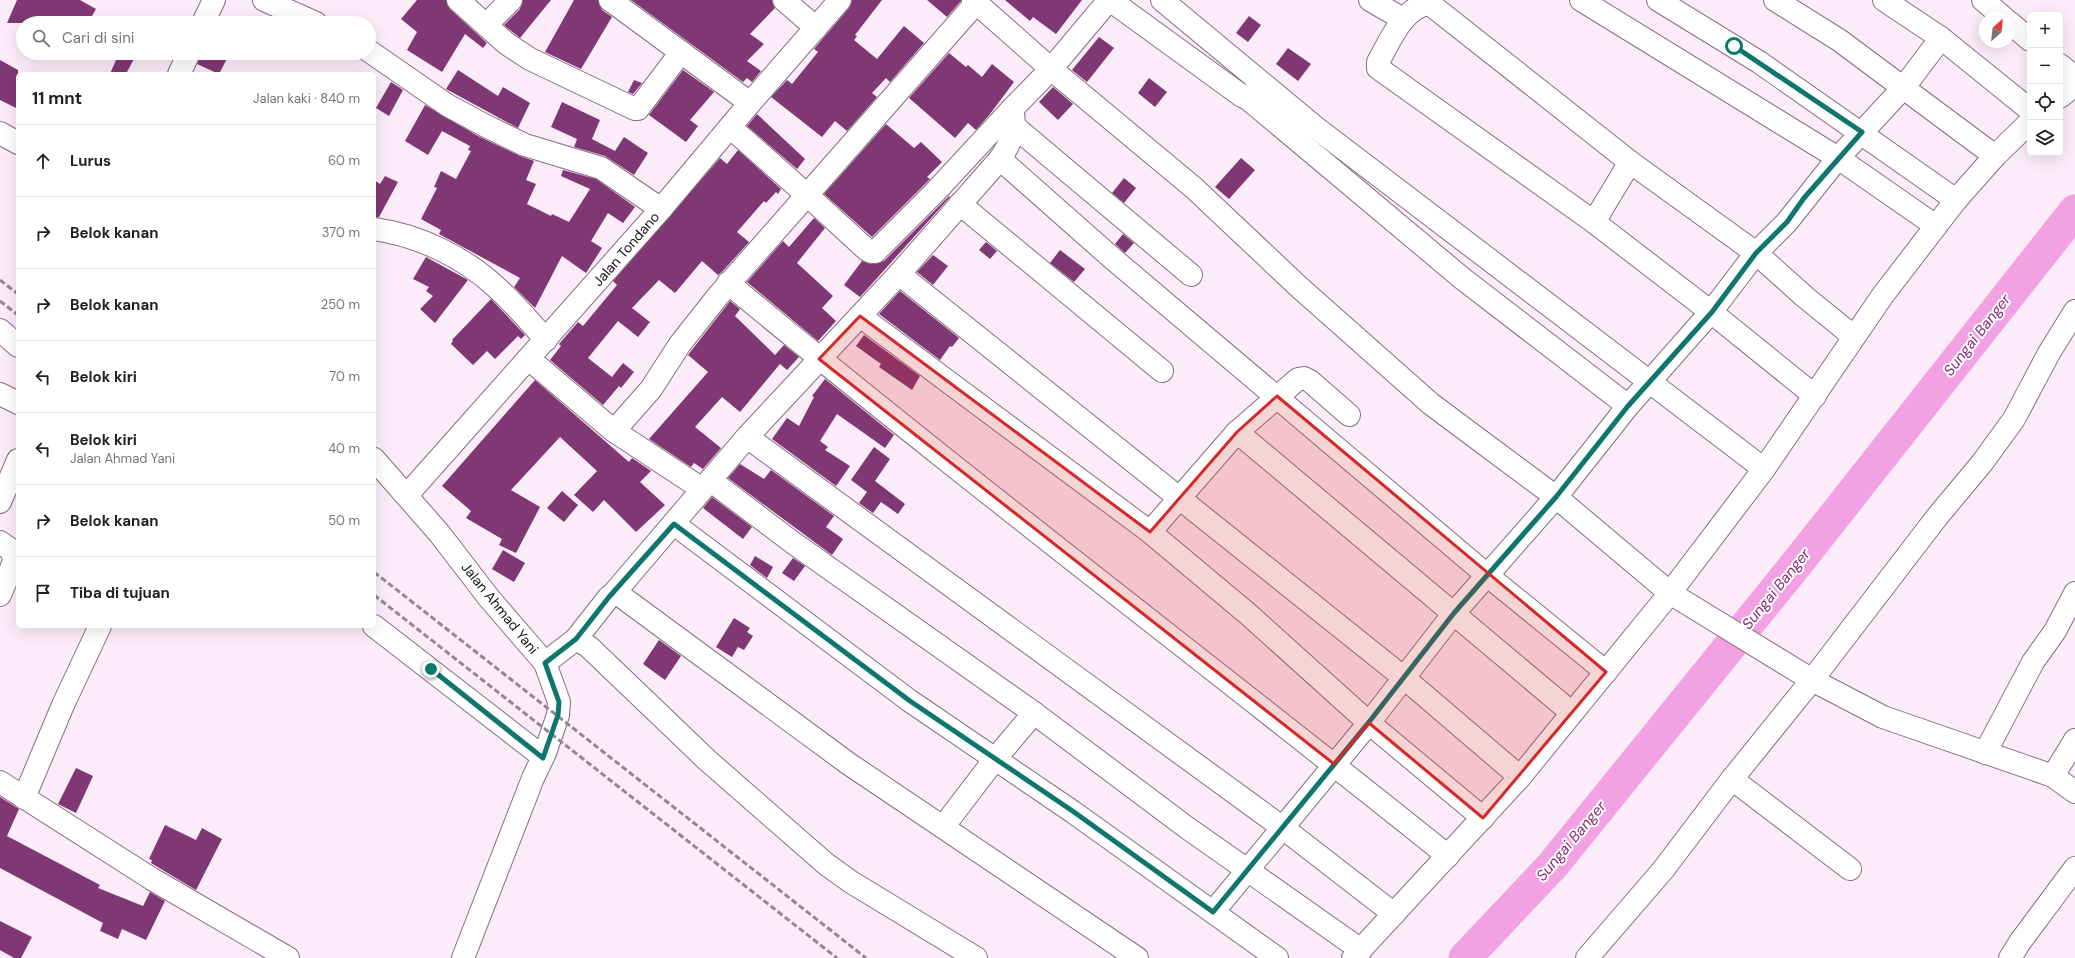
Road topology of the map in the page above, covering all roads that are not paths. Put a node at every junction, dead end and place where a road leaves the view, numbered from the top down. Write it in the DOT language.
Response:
graph roads {
  1 [pos="214,0"];
  2 [pos="264,0"];
  3 [pos="458,0"];
  4 [pos="511,0"];
  5 [pos="610,0"];
  6 [pos="784,0"];
  7 [pos="840,0"];
  8 [pos="1110,0"];
  9 [pos="1162,0"];
  10 [pos="1370,0"];
  11 [pos="1581,0"];
  12 [pos="1658,0"];
  13 [pos="1775,0"];
  14 [pos="1884,0"];
  15 [pos="1983,0"];
  16 [pos="975,1"];
  17 [pos="1997,12"];
  18 [pos="206,16"];
  19 [pos="300,16"];
  20 [pos="1404,19"];
  21 [pos="486,25"];
  22 [pos="2015,27"];
  23 [pos="816,28"];
  24 [pos="2027,37"];
  25 [pos="1941,38"];
  26 [pos="681,52"];
  27 [pos="376,56"];
  28 [pos="185,60"];
  29 [pos="2063,68"];
  30 [pos="1051,69"];
  31 [pos="179,72"];
  32 [pos="2075,78"];
  33 [pos="1264,84"];
  34 [pos="2075,85"];
  35 [pos="1904,87"];
  36 [pos="2063,95"];
  37 [pos="1247,98"];
  38 [pos="750,103"];
  39 [pos="2027,108"];
  40 [pos="1014,118"];
  41 [pos="2027,125"];
  42 [pos="730,127"];
  43 [pos="1862,132"];
  44 [pos="0,134"];
  45 [pos="16,142"];
  46 [pos="1995,156"];
  47 [pos="1838,158"];
  48 [pos="1000,159"];
  49 [pos="1630,162"];
  50 [pos="807,195"];
  51 [pos="1956,200"];
  52 [pos="960,204"];
  53 [pos="661,209"];
  54 [pos="1594,222"];
  55 [pos="1936,226"];
  56 [pos="376,229"];
  57 [pos="1756,253"];
  58 [pos="899,274"];
  59 [pos="1191,275"];
  60 [pos="728,284"];
  61 [pos="2075,311"];
  62 [pos="1712,312"];
  63 [pos="860,316"];
  64 [pos="0,330"];
  65 [pos="1853,336"];
  66 [pos="546,340"];
  67 [pos="16,344"];
  68 [pos="529,359"];
  69 [pos="819,359"];
  70 [pos="1162,371"];
  71 [pos="1650,383"];
  72 [pos="0,394"];
  73 [pos="1277,396"];
  74 [pos="1815,396"];
  75 [pos="16,402"];
  76 [pos="1628,406"];
  77 [pos="1349,415"];
  78 [pos="614,431"];
  79 [pos="1236,432"];
  80 [pos="747,437"];
  81 [pos="376,461"];
  82 [pos="16,467"];
  83 [pos="1764,469"];
  84 [pos="706,484"];
  85 [pos="407,495"];
  86 [pos="1556,497"];
  87 [pos="1180,499"];
  88 [pos="0,502"];
  89 [pos="674,524"];
  90 [pos="1150,532"];
  91 [pos="0,542"];
  92 [pos="1488,576"];
  93 [pos="614,593"];
  94 [pos="2075,594"];
  95 [pos="0,595"];
  96 [pos="1676,597"];
  97 [pos="1454,613"];
  98 [pos="99,628"];
  99 [pos="376,628"];
  100 [pos="561,651"];
  101 [pos="1606,672"];
  102 [pos="1403,677"];
  103 [pos="1809,678"];
  104 [pos="1034,713"];
  105 [pos="1572,713"];
  106 [pos="1369,722"];
  107 [pos="2075,740"];
  108 [pos="1985,753"];
  109 [pos="543,758"];
  110 [pos="995,759"];
  111 [pos="1334,764"];
  112 [pos="2052,776"];
  113 [pos="1520,777"];
  114 [pos="1732,779"];
  115 [pos="0,782"];
  116 [pos="2075,792"];
  117 [pos="24,798"];
  118 [pos="1483,818"];
  119 [pos="943,827"];
  120 [pos="1283,828"];
  121 [pos="1448,856"];
  122 [pos="2075,868"];
  123 [pos="1247,870"];
  124 [pos="1850,870"];
  125 [pos="1213,912"];
  126 [pos="1394,914"];
  127 [pos="1357,954"];
  128 [pos="288,958"];
  129 [pos="463,958"];
  130 [pos="976,958"];
  131 [pos="1137,958"];
  132 [pos="1277,958"];
  133 [pos="1587,958"];
  134 [pos="2010,958"];
  1 -- 18 [label="street"];
  2 -- 19 [label="street"];
  3 -- 21 [label="street"];
  4 -- 21 [label="street"];
  5 -- 26 [label="street"];
  6 -- 23 [label="street"];
  7 -- 23 [label="street, Jalan Tondano"];
  8 -- 30 [label="street"];
  8 -- 37 [label="street"];
  9 -- 33 [label="street"];
  10 -- 20 [label="street"];
  11 -- 47 [label="street"];
  12 -- 43 [label="street"];
  13 -- 35 [label="street"];
  14 -- 25 [label="street"];
  15 -- 17 [label="street"];
  16 -- 30 [label="street"];
  16 -- 50 [label="street"];
  20 -- 49 [label="street"];
  20 -- 54 [label="street"];
  21 -- 26 [label="street"];
  22 -- 24 [label="street"];
  23 -- 38 [label="street, Jalan Tondano"];
  25 -- 35 [label="street"];
  25 -- 39 [label="street"];
  26 -- 38 [label="street"];
  27 -- 53 [label="street"];
  28 -- 31 [label="street"];
  29 -- 32 [label="street"];
  30 -- 40 [label="street"];
  30 -- 86 [label="street"];
  33 -- 37 [label="street"];
  33 -- 71 [label="street"];
  34 -- 36 [label="street"];
  35 -- 43 [label="street"];
  35 -- 46 [label="street"];
  37 -- 76 [label="street"];
  38 -- 42 [label="street, Jalan Tondano"];
  40 -- 48 [label="street"];
  40 -- 50 [label="street"];
  40 -- 59 [label="street"];
  41 -- 46 [label="street"];
  42 -- 50 [label="street"];
  42 -- 53 [label="street, Jalan Tondano"];
  43 -- 47 [label="street"];
  43 -- 51 [label="street"];
  44 -- 45 [label="street"];
  46 -- 51 [label="street"];
  47 -- 55 [label="street"];
  47 -- 57 [label="street"];
  48 -- 52 [label="street"];
  48 -- 73 [label="street"];
  49 -- 54 [label="street"];
  49 -- 57 [label="street"];
  50 -- 60 [label="street"];
  51 -- 55 [label="street"];
  52 -- 58 [label="street"];
  52 -- 70 [label="street"];
  53 -- 66 [label="street, Jalan Tondano"];
  54 -- 62 [label="street"];
  55 -- 65 [label="street"];
  56 -- 66 [label="street"];
  57 -- 62 [label="street"];
  57 -- 65 [label="street"];
  58 -- 63 [label="street"];
  58 -- 87 [label="street"];
  60 -- 69 [label="street"];
  60 -- 78 [label="street"];
  61 -- 103 [label="street"];
  62 -- 71 [label="street"];
  62 -- 74 [label="street"];
  63 -- 69 [label="street"];
  63 -- 90 [label="street"];
  64 -- 67 [label="street"];
  65 -- 74 [label="street"];
  66 -- 68 [label="street, Jalan Tondano"];
  68 -- 78 [label="street"];
  68 -- 85 [label="street, Jalan Tondano"];
  69 -- 80 [label="street"];
  69 -- 111 [label="street"];
  71 -- 76 [label="street"];
  71 -- 83 [label="street"];
  72 -- 75 [label="street"];
  73 -- 77 [label="street"];
  73 -- 79 [label="street"];
  73 -- 92 [label="street"];
  74 -- 83 [label="street"];
  76 -- 86 [label="street"];
  78 -- 84 [label="street"];
  79 -- 87 [label="street"];
  79 -- 97 [label="street"];
  80 -- 84 [label="street"];
  80 -- 120 [label="street"];
  81 -- 85 [label="street, Jalan Ahmad Yani"];
  82 -- 88 [label="street"];
  83 -- 96 [label="street"];
  84 -- 89 [label="street"];
  84 -- 104 [label="street"];
  85 -- 100 [label="street, Jalan Ahmad Yani"];
  86 -- 92 [label="street"];
  86 -- 96 [label="street"];
  87 -- 90 [label="street"];
  87 -- 102 [label="street"];
  89 -- 93 [label="street"];
  89 -- 110 [label="street"];
  90 -- 106 [label="street"];
  91 -- 95 [label="street"];
  92 -- 97 [label="street"];
  92 -- 101 [label="street"];
  93 -- 100 [label="street"];
  93 -- 119 [label="street"];
  94 -- 108 [label="street"];
  96 -- 101 [label="street"];
  96 -- 103 [label="street"];
  97 -- 102 [label="street"];
  97 -- 105 [label="street"];
  98 -- 117 [label="street"];
  99 -- 109 [label="street"];
  100 -- 109 [label="street, Jalan Ahmad Yani"];
  100 -- 130 [label="street"];
  101 -- 105 [label="street"];
  102 -- 106 [label="street"];
  102 -- 113 [label="street"];
  103 -- 108 [label="street"];
  103 -- 114 [label="street"];
  104 -- 110 [label="street"];
  104 -- 123 [label="street"];
  105 -- 113 [label="street"];
  106 -- 111 [label="street"];
  106 -- 118 [label="street"];
  107 -- 112 [label="street"];
  108 -- 112 [label="street"];
  109 -- 129 [label="street, Jalan Ahmad Yani"];
  110 -- 119 [label="street"];
  110 -- 125 [label="street"];
  111 -- 120 [label="street"];
  111 -- 121 [label="street"];
  112 -- 116 [label="street"];
  113 -- 118 [label="street"];
  114 -- 124 [label="street"];
  114 -- 133 [label="street"];
  115 -- 117 [label="street"];
  117 -- 128 [label="street"];
  118 -- 121 [label="street"];
  119 -- 131 [label="street"];
  120 -- 123 [label="street"];
  120 -- 126 [label="street"];
  121 -- 126 [label="street"];
  122 -- 134 [label="street"];
  123 -- 125 [label="street"];
  123 -- 127 [label="street"];
  125 -- 132 [label="street"];
  126 -- 127 [label="street"];
}
